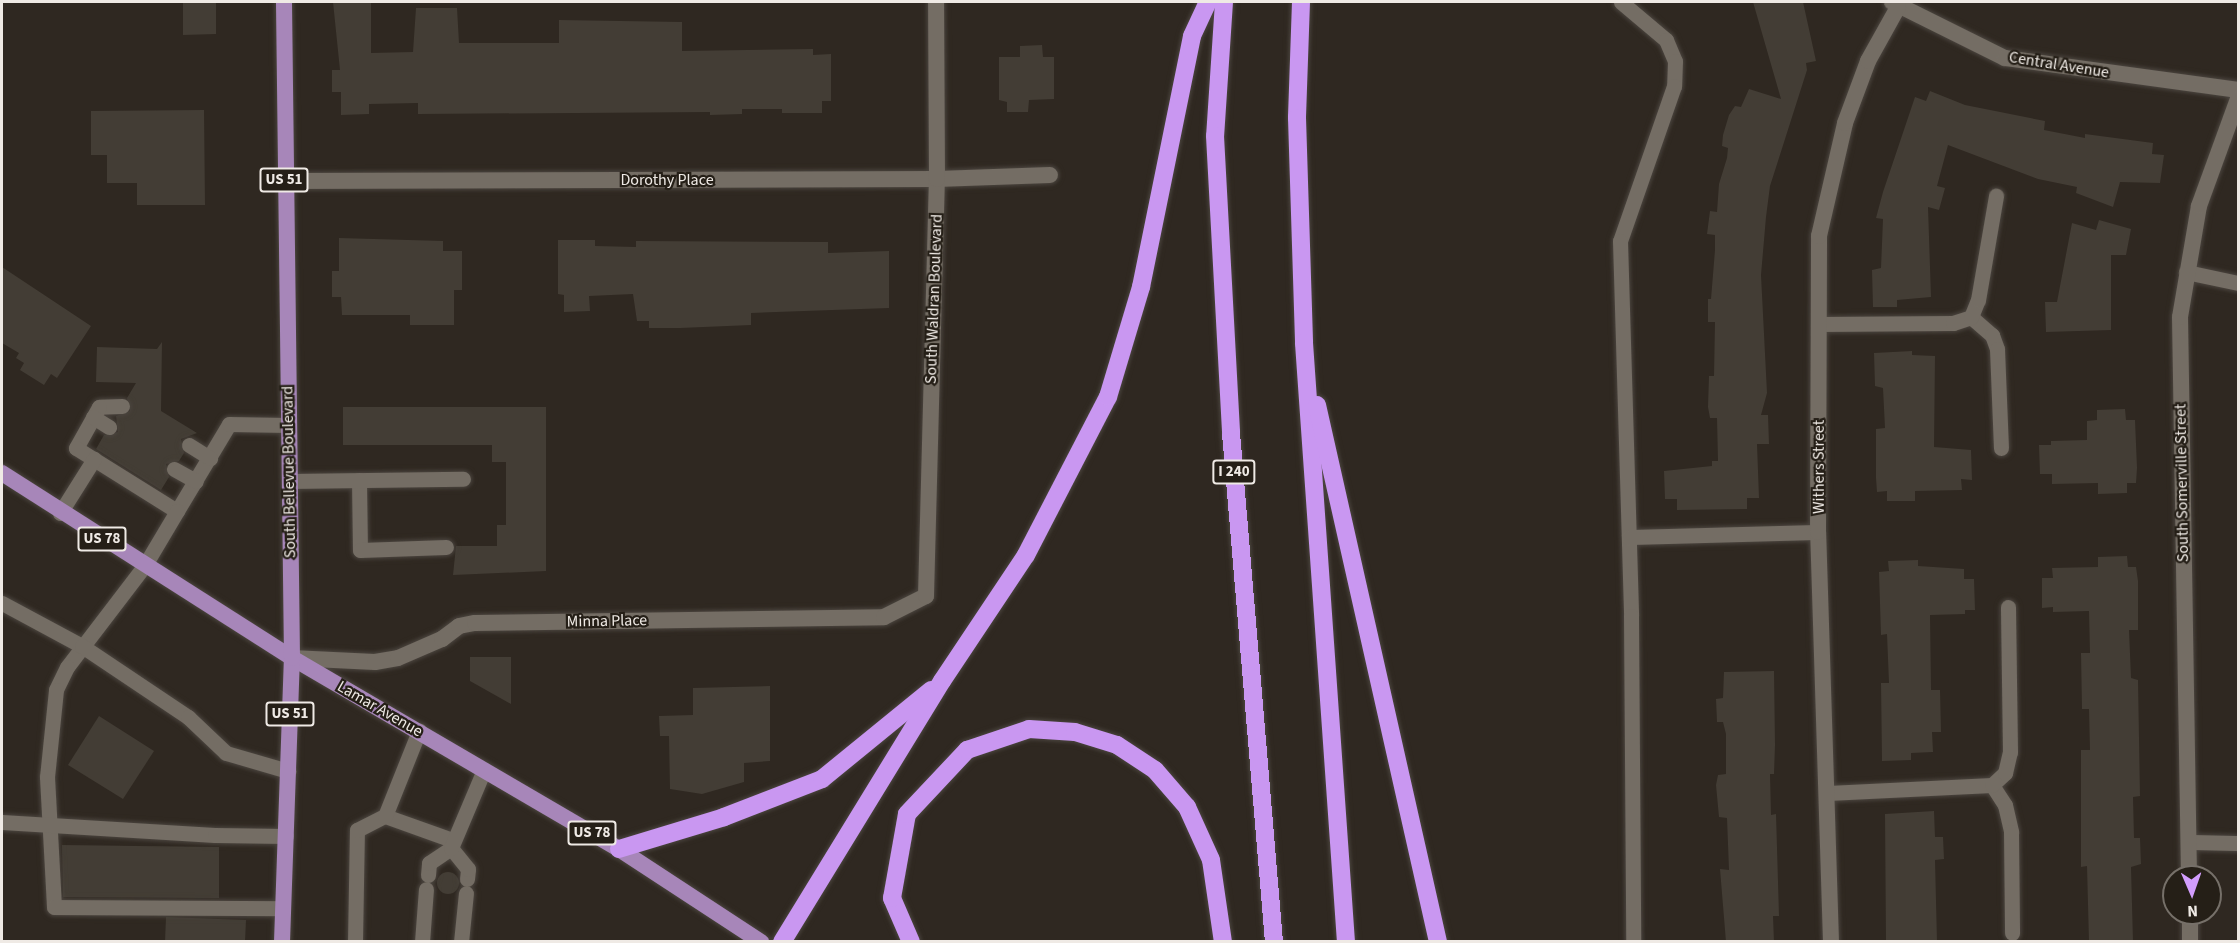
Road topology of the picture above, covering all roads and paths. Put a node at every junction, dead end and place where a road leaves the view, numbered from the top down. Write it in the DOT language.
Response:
graph roads {
  1 [pos="284,2"];
  2 [pos="936,2"];
  3 [pos="1208,2"];
  4 [pos="1224,2"];
  5 [pos="1301,2"];
  6 [pos="1621,2"];
  7 [pos="1895,4"];
  8 [pos="2238,90"];
  9 [pos="2238,99"];
  10 [pos="1050,175"];
  11 [pos="937,179"];
  12 [pos="284,181"];
  13 [pos="1996,196"];
  14 [pos="2186,272"];
  15 [pos="2238,283"];
  16 [pos="1971,317"];
  17 [pos="1819,324"];
  18 [pos="1304,344"];
  19 [pos="122,406"];
  20 [pos="93,417"];
  21 [pos="288,425"];
  22 [pos="109,427"];
  23 [pos="189,445"];
  24 [pos="2001,448"];
  25 [pos="210,458"];
  26 [pos="94,459"];
  27 [pos="174,469"];
  28 [pos="2,473"];
  29 [pos="463,479"];
  30 [pos="358,480"];
  31 [pos="289,481"];
  32 [pos="196,482"];
  33 [pos="177,511"];
  34 [pos="60,513"];
  35 [pos="1818,532"];
  36 [pos="1629,537"];
  37 [pos="446,547"];
  38 [pos="144,565"];
  39 [pos="926,596"];
  40 [pos="2,603"];
  41 [pos="2008,607"];
  42 [pos="82,646"];
  43 [pos="292,658"];
  44 [pos="942,681"];
  45 [pos="419,731"];
  46 [pos="484,770"];
  47 [pos="288,771"];
  48 [pos="1992,785"];
  49 [pos="1828,793"];
  50 [pos="385,816"];
  51 [pos="2,822"];
  52 [pos="47,827"];
  53 [pos="286,836"];
  54 [pos="2188,843"];
  55 [pos="2238,843"];
  56 [pos="452,844"];
  57 [pos="619,849"];
  58 [pos="2189,865"];
  59 [pos="284,908"];
  60 [pos="2190,925"];
  61 [pos="2012,933"];
  62 [pos="282,942"];
  63 [pos="355,942"];
  64 [pos="422,942"];
  65 [pos="461,942"];
  66 [pos="761,942"];
  67 [pos="782,942"];
  68 [pos="911,942"];
  69 [pos="1223,942"];
  70 [pos="1274,942"];
  71 [pos="1346,942"];
  72 [pos="1438,942"];
  73 [pos="1633,942"];
  74 [pos="1830,942"];
  75 [pos="2190,942"];
  1 -- 12 [label="main road, South Bellevue Boulevard / US 51"];
  2 -- 11 [label="street, South Waldran Boulevard"];
  3 -- 44 [label="highway"];
  4 -- 70 [label="highway, I 240"];
  5 -- 18 [label="highway"];
  6 -- 36 [label="lane"];
  7 -- 8 [label="street, Central Avenue"];
  7 -- 17 [label="street, Withers Street"];
  9 -- 14 [label="street, South Somerville Street"];
  10 -- 11 [label="street, Dorothy Place"];
  11 -- 12 [label="street, Dorothy Place"];
  11 -- 39 [label="street, South Waldran Boulevard"];
  12 -- 21 [label="main road, South Bellevue Boulevard / US 51"];
  13 -- 16 [label="lane"];
  14 -- 15 [label="lane"];
  14 -- 54 [label="street, South Somerville Street"];
  16 -- 17 [label="lane"];
  16 -- 24 [label="lane"];
  17 -- 35 [label="street, Withers Street"];
  18 -- 71 [label="highway"];
  18 -- 72 [label="highway"];
  19 -- 20 [label="lane"];
  20 -- 22 [label="lane"];
  20 -- 26 [label="lane"];
  21 -- 25 [label="lane"];
  21 -- 31 [label="main road, South Bellevue Boulevard / US 51"];
  23 -- 25 [label="lane"];
  25 -- 32 [label="lane"];
  26 -- 33 [label="lane"];
  26 -- 34 [label="lane"];
  27 -- 32 [label="lane"];
  28 -- 34 [label="main road, Lamar Avenue / US 78"];
  29 -- 30 [label="lane"];
  30 -- 31 [label="lane"];
  30 -- 37 [label="lane"];
  31 -- 43 [label="main road, South Bellevue Boulevard / US 51"];
  32 -- 33 [label="lane"];
  33 -- 38 [label="lane"];
  34 -- 38 [label="main road, Lamar Avenue / US 78"];
  35 -- 36 [label="lane"];
  35 -- 49 [label="street, Withers Street"];
  36 -- 73 [label="lane"];
  38 -- 42 [label="lane"];
  38 -- 43 [label="main road, Lamar Avenue / US 78"];
  39 -- 43 [label="street, Minna Place"];
  40 -- 42 [label="lane"];
  41 -- 48 [label="lane"];
  42 -- 47 [label="lane"];
  42 -- 52 [label="lane"];
  43 -- 45 [label="main road, Lamar Avenue / US 78"];
  43 -- 47 [label="main road, South Bellevue Boulevard / US 51"];
  44 -- 57 [label="highway"];
  44 -- 67 [label="highway"];
  45 -- 46 [label="main road, Lamar Avenue / US 78"];
  45 -- 50 [label="lane"];
  46 -- 56 [label="lane"];
  46 -- 57 [label="main road, Lamar Avenue / US 78"];
  47 -- 53 [label="main road, South Bellevue Boulevard / US 51"];
  48 -- 49 [label="lane"];
  48 -- 61 [label="lane"];
  49 -- 74 [label="street, Withers Street"];
  50 -- 56 [label="lane"];
  50 -- 63 [label="lane"];
  51 -- 52 [label="lane"];
  52 -- 53 [label="lane"];
  52 -- 59 [label="lane"];
  53 -- 59 [label="main road, South Bellevue Boulevard / US 51"];
  54 -- 55 [label="lane"];
  54 -- 58 [label="street, South Somerville Street"];
  56 -- 64 [label="lane"];
  56 -- 65 [label="lane"];
  57 -- 66 [label="main road, Lamar Avenue / US 78"];
  59 -- 62 [label="main road, South Bellevue Boulevard / US 51"];
  60 -- 75 [label="street"];
  68 -- 69 [label="highway"];
}
